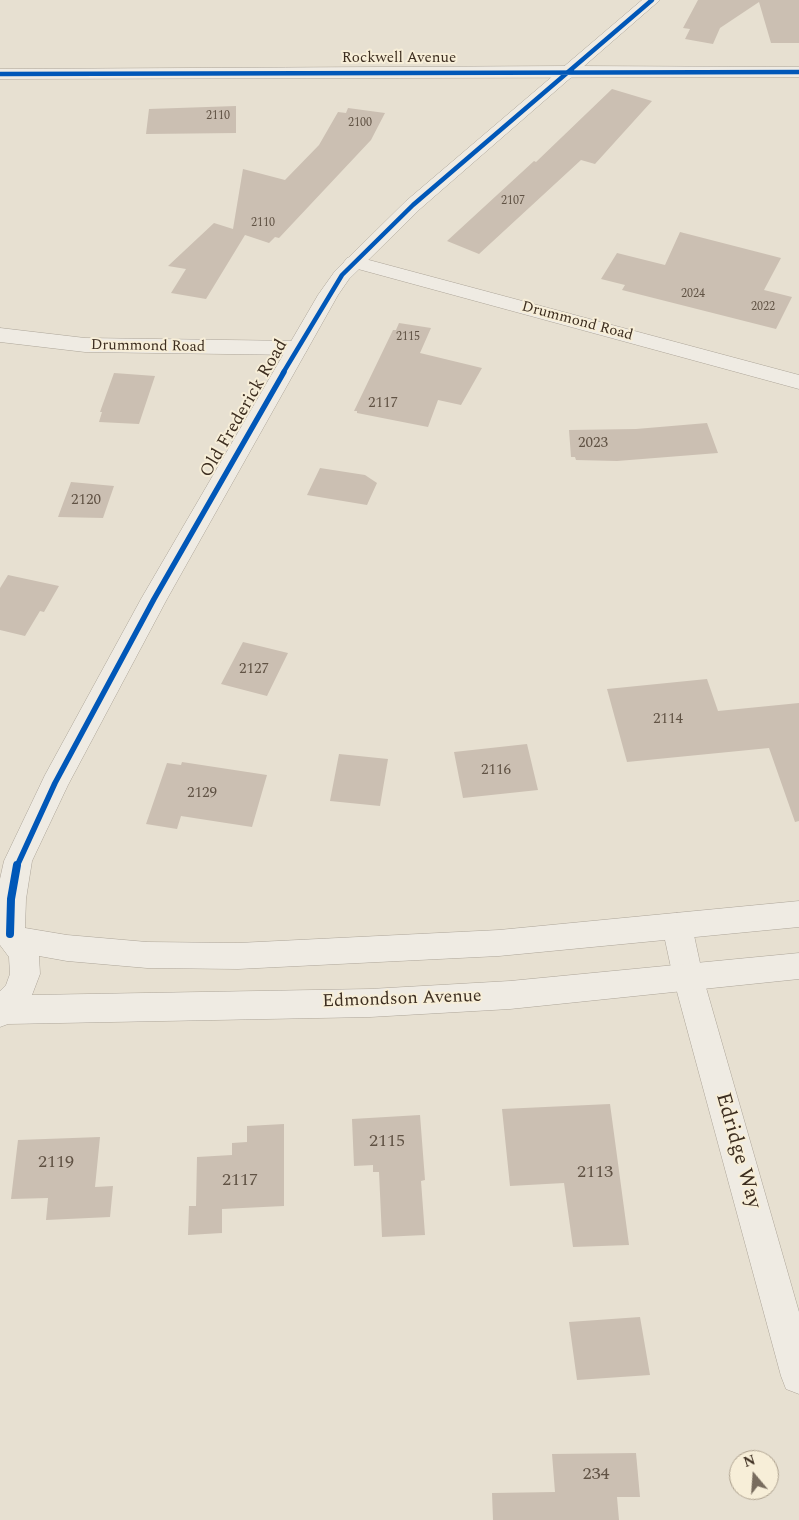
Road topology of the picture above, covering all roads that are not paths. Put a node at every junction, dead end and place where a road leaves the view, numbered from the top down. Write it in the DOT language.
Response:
graph roads {
  1 [pos="652,0"];
  2 [pos="570,71"];
  3 [pos="799,72"];
  4 [pos="0,74"];
  5 [pos="354,262"];
  6 [pos="0,335"];
  7 [pos="297,348"];
  8 [pos="799,382"];
  9 [pos="9,871"];
  10 [pos="799,914"];
  11 [pos="677,926"];
  12 [pos="8,934"];
  13 [pos="799,966"];
  14 [pos="688,977"];
  15 [pos="2,1012"];
  16 [pos="799,1376"];
  1 -- 2 [label="street, Old Frederick Road"];
  2 -- 3 [label="street, Rockwell Avenue"];
  2 -- 4 [label="street, Rockwell Avenue"];
  2 -- 5 [label="street, Old Frederick Road"];
  5 -- 7 [label="street, Old Frederick Road"];
  5 -- 8 [label="street, Drummond Road"];
  6 -- 7 [label="street, Drummond Road"];
  7 -- 9 [label="street, Old Frederick Road"];
  9 -- 12 [label="street, Old Frederick Road"];
  10 -- 11 [label="street"];
  11 -- 12 [label="street"];
  11 -- 14 [label="street, Edridge Way"];
  12 -- 15 [label="street"];
  13 -- 14 [label="street, Edmondson Avenue"];
  14 -- 15 [label="street, Edmondson Avenue"];
  14 -- 16 [label="street, Edridge Way"];
}
